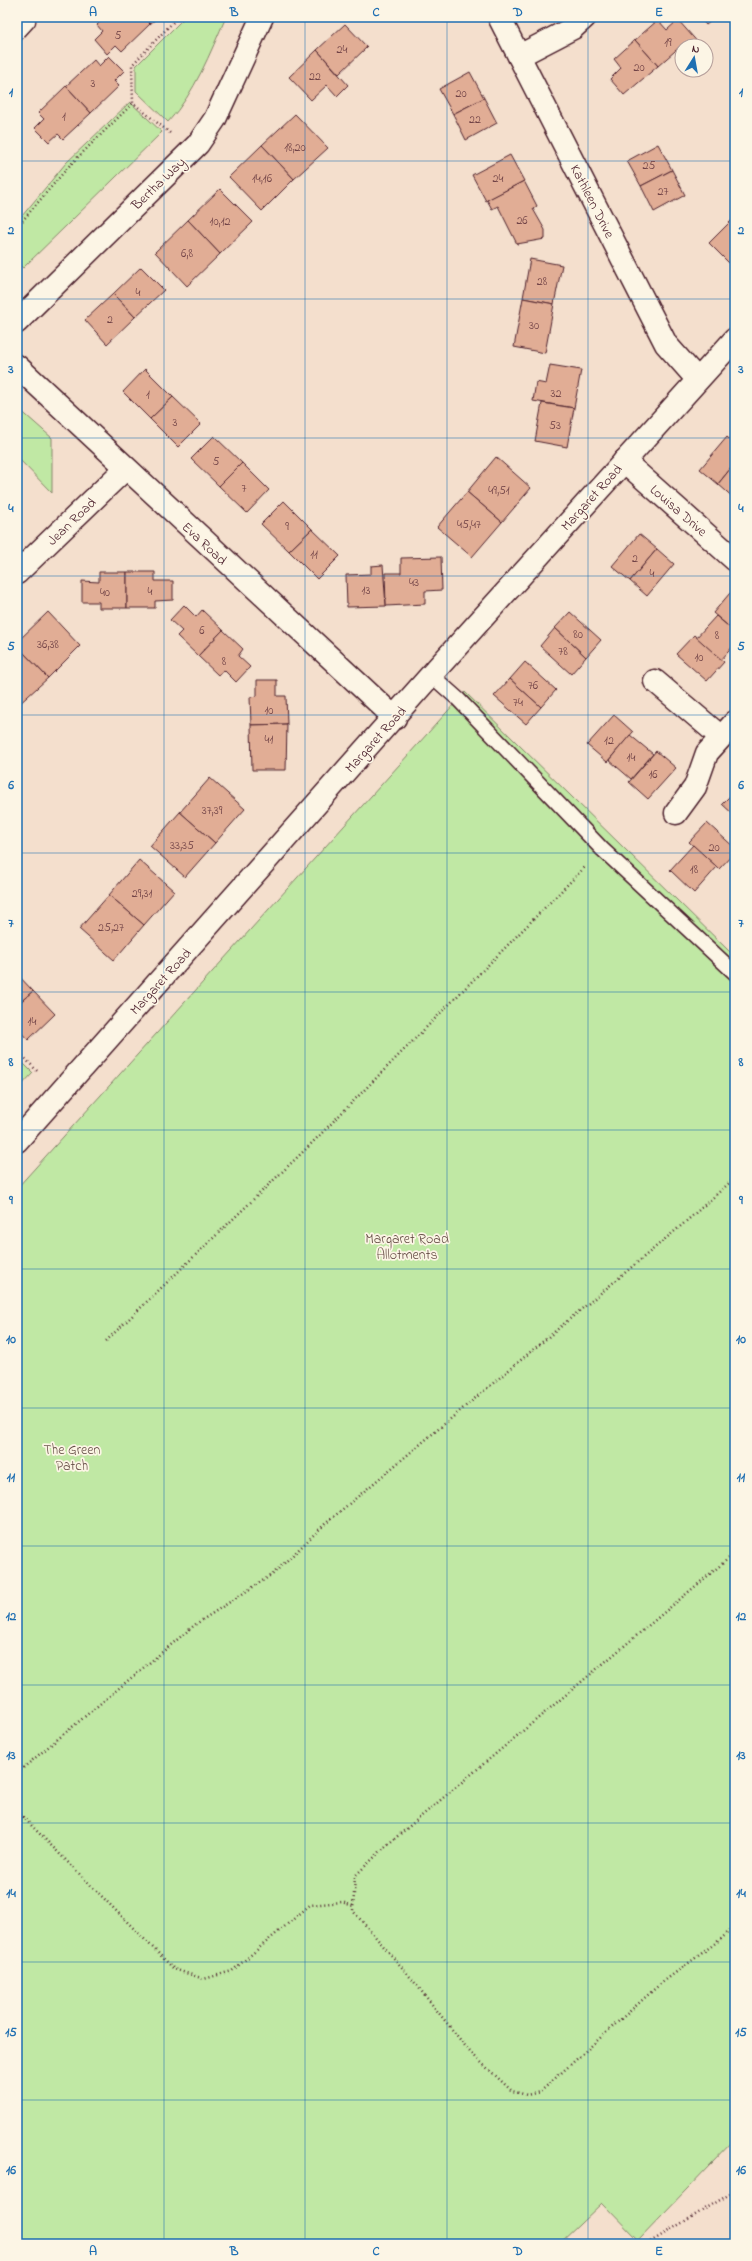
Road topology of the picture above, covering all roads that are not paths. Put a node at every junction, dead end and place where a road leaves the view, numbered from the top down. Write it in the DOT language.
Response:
graph roads {
  1 [pos="25,17"];
  2 [pos="262,17"];
  3 [pos="499,17"];
  4 [pos="585,17"];
  5 [pos="17,33"];
  6 [pos="519,56"];
  7 [pos="17,322"];
  8 [pos="735,339"];
  9 [pos="17,366"];
  10 [pos="697,379"];
  11 [pos="624,461"];
  12 [pos="125,469"];
  13 [pos="735,560"];
  14 [pos="17,573"];
  15 [pos="431,675"];
  16 [pos="655,681"];
  17 [pos="395,718"];
  18 [pos="728,730"];
  19 [pos="676,814"];
  20 [pos="735,974"];
  21 [pos="17,1141"];
  1 -- 5 [label="lane"];
  2 -- 7 [label="street, Bertha Way"];
  3 -- 6 [label="street, Kathleen Drive"];
  4 -- 6 [label="street"];
  6 -- 10 [label="street, Kathleen Drive"];
  8 -- 10 [label="street, Margaret Road"];
  9 -- 12 [label="street, Eva Road"];
  10 -- 11 [label="street, Margaret Road"];
  11 -- 13 [label="street, Louisa Drive"];
  11 -- 15 [label="street, Margaret Road"];
  12 -- 14 [label="street, Jean Road"];
  12 -- 17 [label="street, Eva Road"];
  15 -- 17 [label="street, Margaret Road"];
  15 -- 20 [label="lane"];
  16 -- 18 [label="street"];
  17 -- 21 [label="street, Margaret Road"];
  18 -- 19 [label="street"];
}
